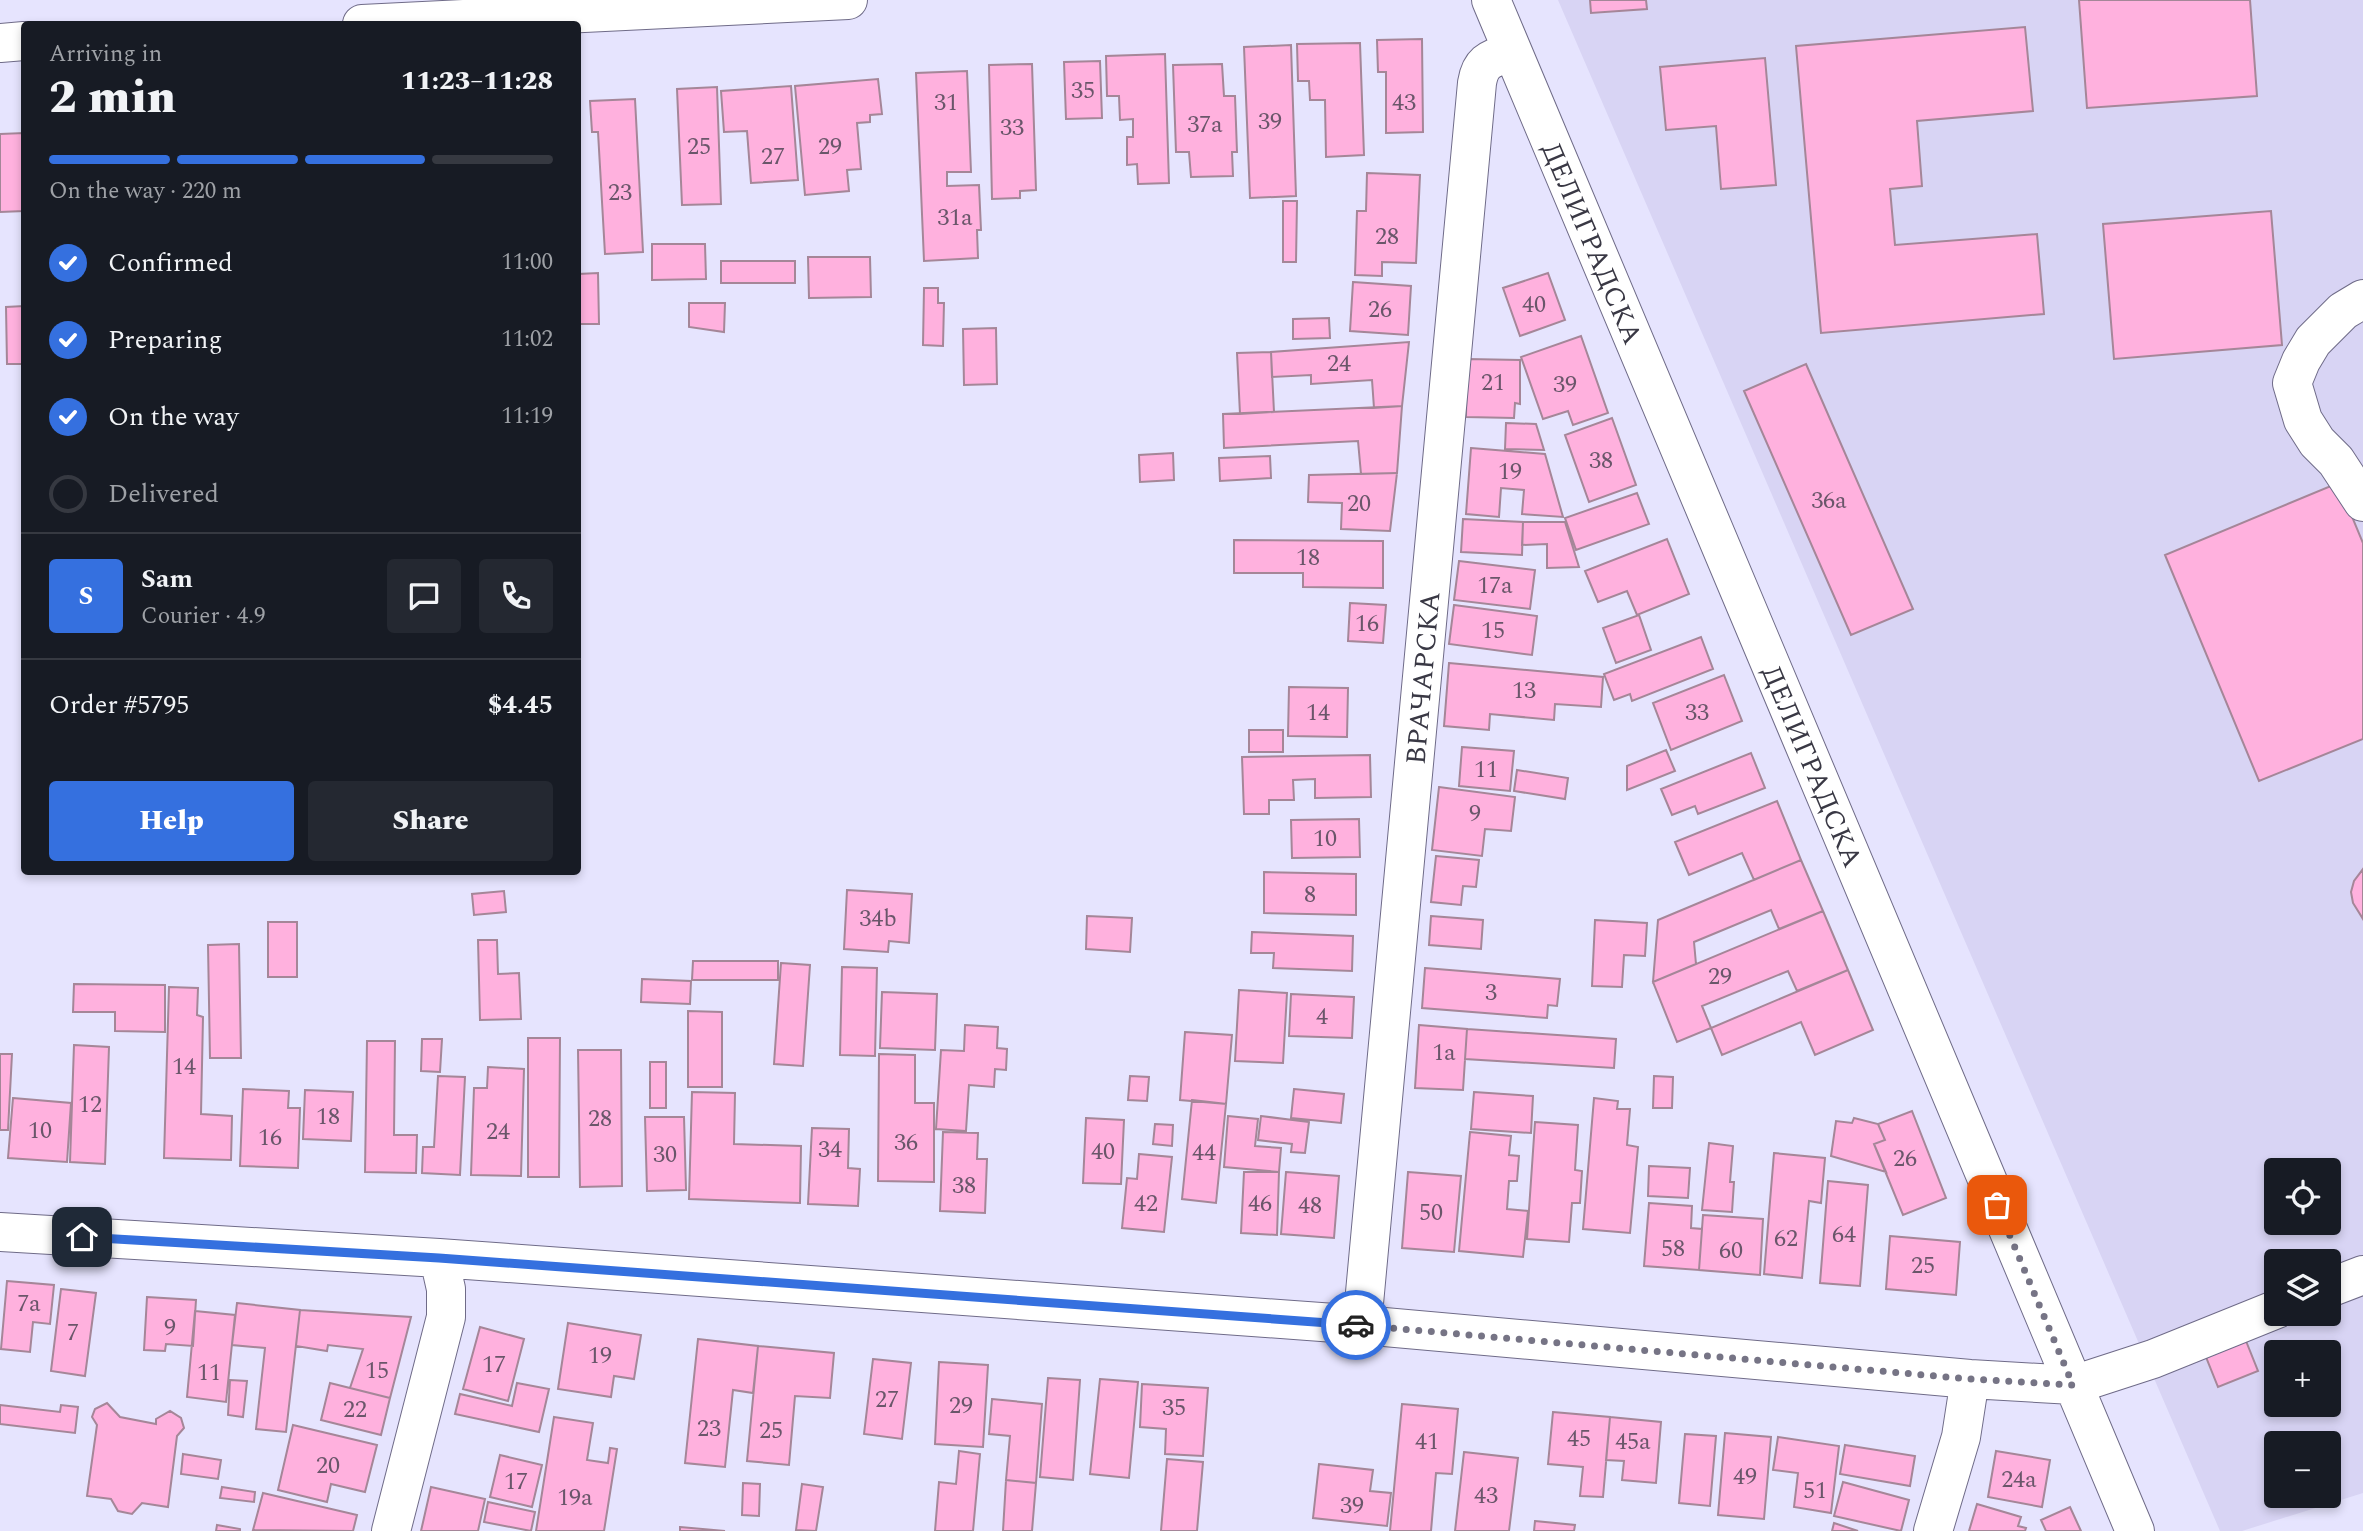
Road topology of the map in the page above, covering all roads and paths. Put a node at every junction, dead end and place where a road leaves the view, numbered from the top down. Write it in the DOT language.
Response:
graph roads {
  1 [pos="848,0"];
  2 [pos="1491,0"];
  3 [pos="423,21"];
  4 [pos="21,41"];
  5 [pos="0,43"];
  6 [pos="1513,52"];
  7 [pos="2363,299"];
  8 [pos="2363,502"];
  9 [pos="0,1232"];
  10 [pos="439,1258"];
  11 [pos="2363,1275"];
  12 [pos="2341,1284"];
  13 [pos="2264,1314"];
  14 [pos="1362,1325"];
  15 [pos="1970,1379"];
  16 [pos="2073,1385"];
  17 [pos="391,1531"];
  18 [pos="1933,1531"];
  19 [pos="2135,1531"];
  1 -- 3 [label="street"];
  2 -- 6 [label="street, ДЕЛИГРАДСКА"];
  4 -- 5 [label="street"];
  6 -- 14 [label="street, ВРАЧАРСКА"];
  6 -- 16 [label="street, ДЕЛИГРАДСКА"];
  7 -- 8 [label="street"];
  9 -- 10 [label="street"];
  10 -- 14 [label="street"];
  10 -- 17 [label="street"];
  11 -- 12 [label="street"];
  13 -- 16 [label="street"];
  14 -- 15 [label="street"];
  15 -- 16 [label="street"];
  15 -- 18 [label="street"];
  16 -- 19 [label="street, ДЕЛИГРАДСКА"];
}
